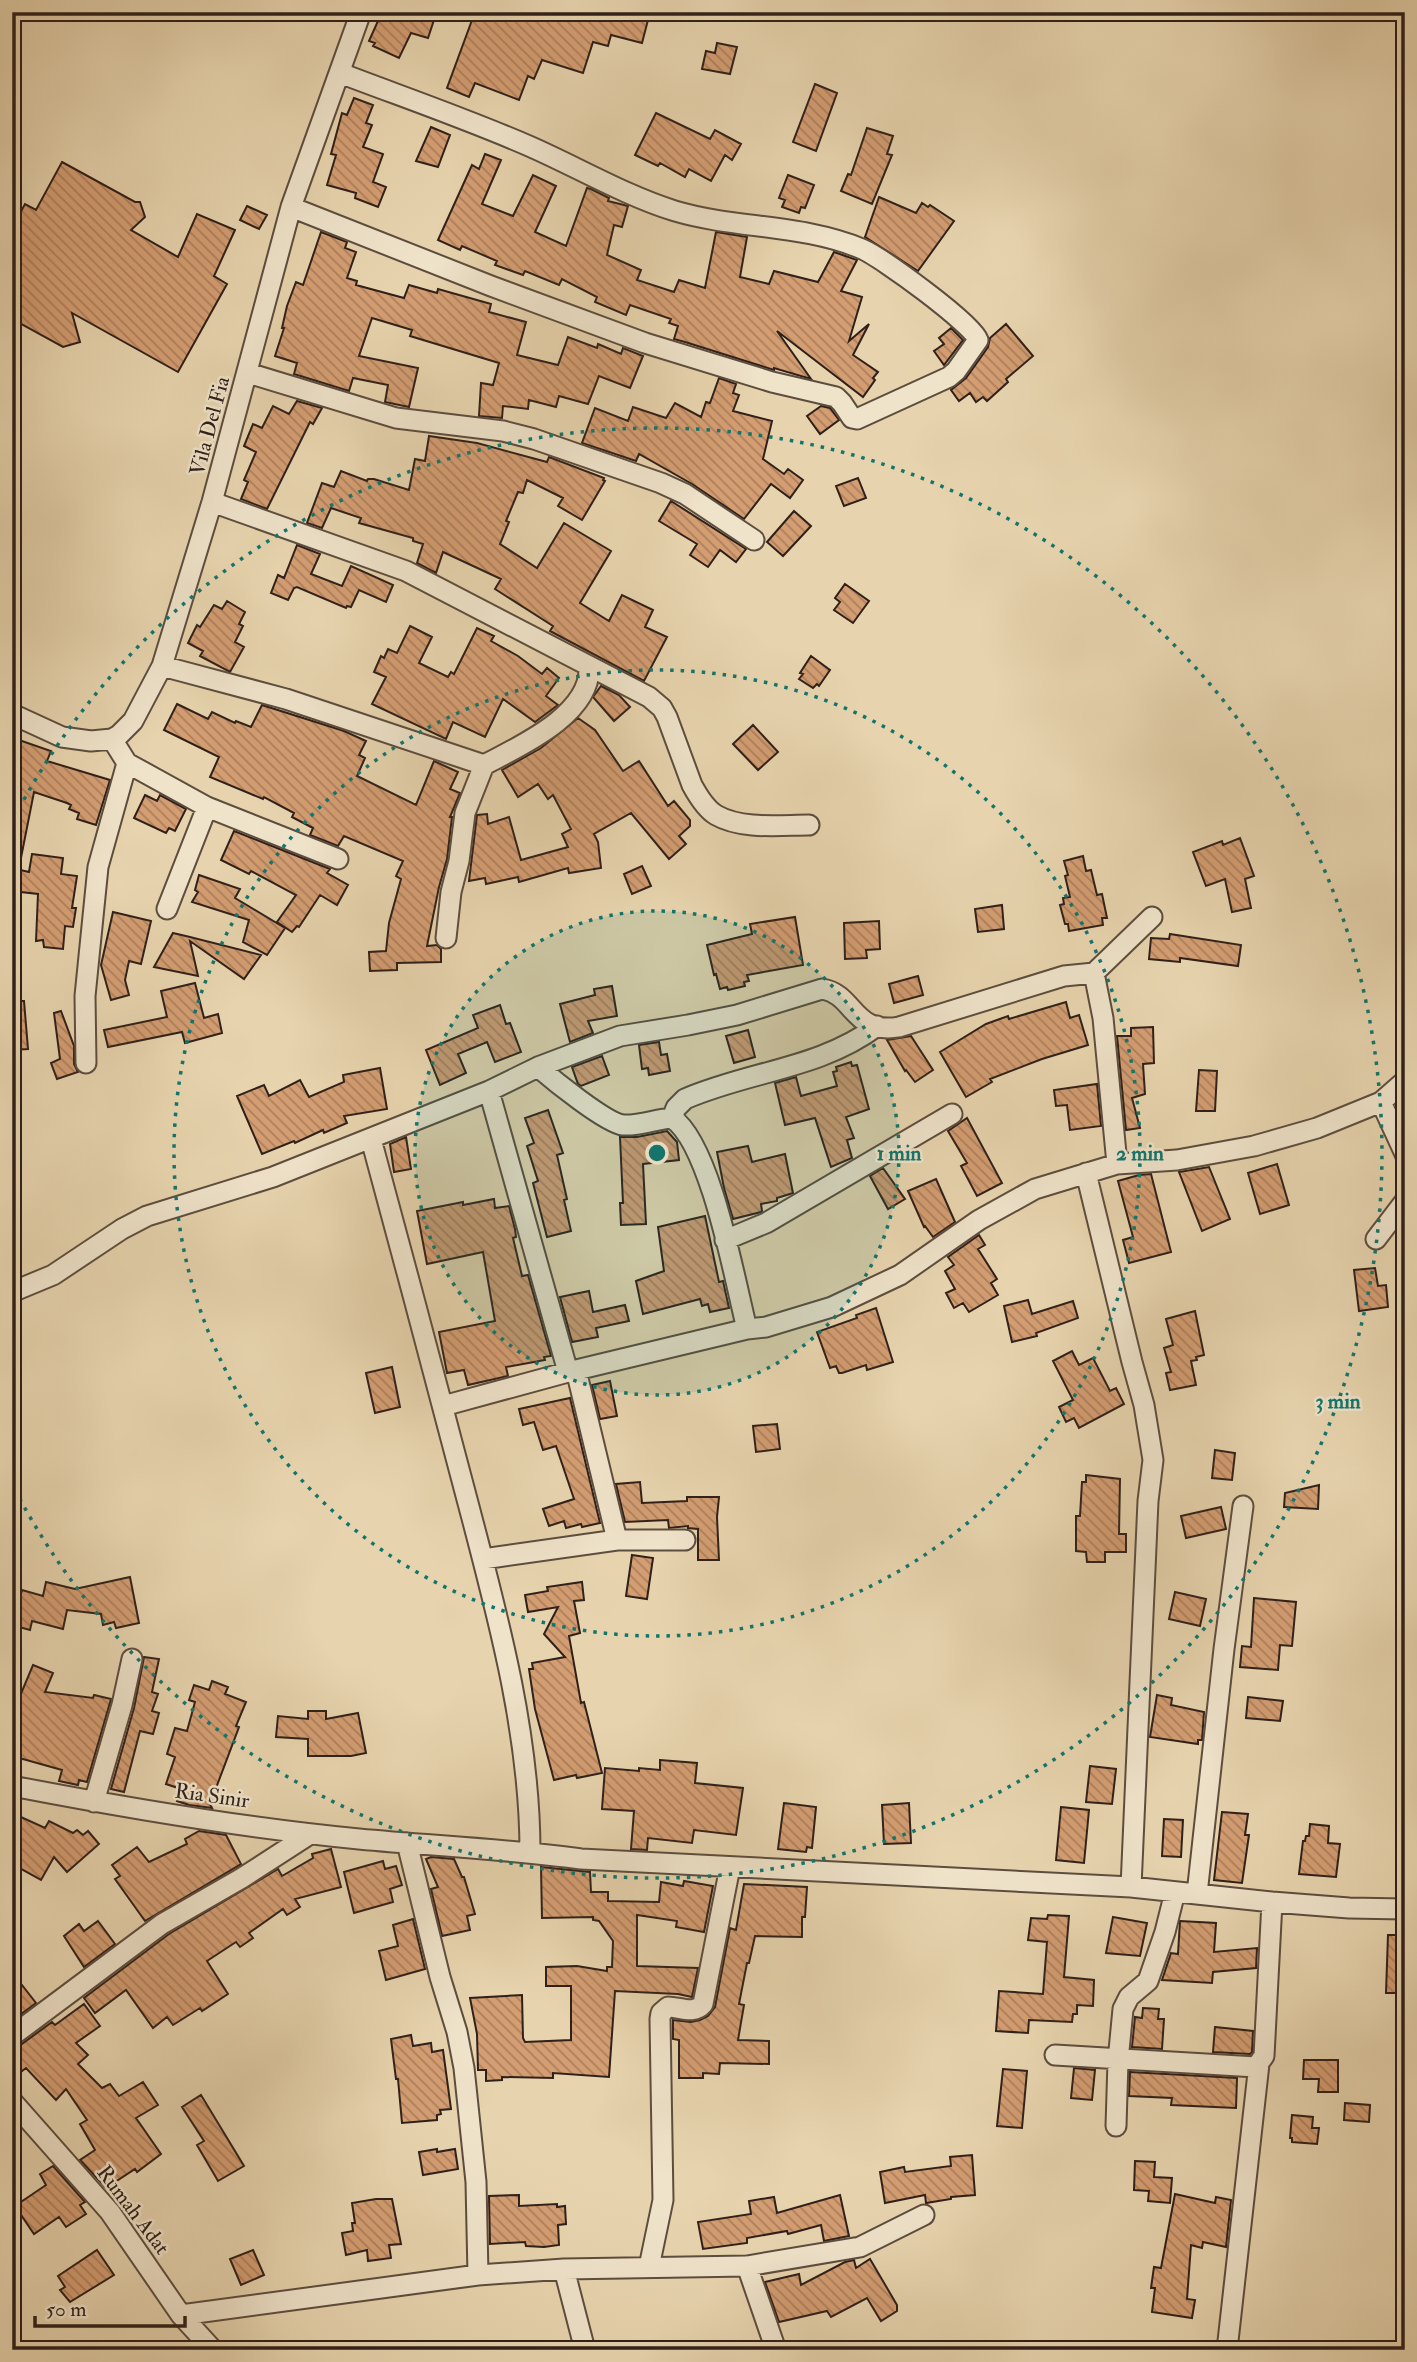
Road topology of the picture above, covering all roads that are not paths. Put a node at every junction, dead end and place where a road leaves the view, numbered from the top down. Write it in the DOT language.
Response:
graph roads {
  1 [pos="361,12"];
  2 [pos="340,73"];
  3 [pos="290,208"];
  4 [pos="248,373"];
  5 [pos="212,502"];
  6 [pos="754,540"];
  7 [pos="162,666"];
  8 [pos="589,666"];
  9 [pos="12,714"];
  10 [pos="112,739"];
  11 [pos="127,763"];
  12 [pos="484,765"];
  13 [pos="207,807"];
  14 [pos="809,825"];
  15 [pos="338,859"];
  16 [pos="167,909"];
  17 [pos="1152,917"];
  18 [pos="446,938"];
  19 [pos="1094,973"];
  20 [pos="877,1026"];
  21 [pos="86,1063"];
  22 [pos="538,1067"];
  23 [pos="1405,1082"];
  24 [pos="489,1091"];
  25 [pos="1381,1102"];
  26 [pos="952,1115"];
  27 [pos="672,1118"];
  28 [pos="371,1139"];
  29 [pos="1405,1154"];
  30 [pos="1117,1164"];
  31 [pos="1086,1174"];
  32 [pos="1405,1201"];
  33 [pos="1376,1239"];
  34 [pos="725,1240"];
  35 [pos="12,1292"];
  36 [pos="747,1329"];
  37 [pos="572,1371"];
  38 [pos="443,1406"];
  39 [pos="1242,1506"];
  40 [pos="617,1539"];
  41 [pos="685,1540"];
  42 [pos="482,1559"];
  43 [pos="132,1658"];
  44 [pos="12,1786"];
  45 [pos="94,1802"];
  46 [pos="310,1834"];
  47 [pos="407,1843"];
  48 [pos="530,1852"];
  49 [pos="730,1867"];
  50 [pos="1131,1887"];
  51 [pos="1175,1892"];
  52 [pos="1197,1894"];
  53 [pos="1272,1902"];
  54 [pos="1405,1909"];
  55 [pos="12,2036"];
  56 [pos="1055,2056"];
  57 [pos="1118,2061"];
  58 [pos="1259,2064"];
  59 [pos="12,2101"];
  60 [pos="1116,2126"];
  61 [pos="924,2215"];
  62 [pos="747,2266"];
  63 [pos="649,2267"];
  64 [pos="564,2269"];
  65 [pos="478,2275"];
  66 [pos="181,2315"];
  67 [pos="213,2350"];
  68 [pos="585,2350"];
  69 [pos="776,2350"];
  70 [pos="1227,2350"];
  1 -- 2 [label="street, Vila Del Fia"];
  2 -- 3 [label="street, Vila Del Fia"];
  2 -- 3 [label="street"];
  3 -- 4 [label="street, Vila Del Fia"];
  4 -- 5 [label="street, Vila Del Fia"];
  4 -- 6 [label="street"];
  5 -- 7 [label="street, Vila Del Fia"];
  5 -- 8 [label="street"];
  7 -- 10 [label="street, Vila Del Fia"];
  7 -- 12 [label="street"];
  8 -- 12 [label="street"];
  8 -- 14 [label="street"];
  9 -- 10 [label="street"];
  10 -- 11 [label="street"];
  11 -- 13 [label="street"];
  11 -- 21 [label="street"];
  12 -- 18 [label="street"];
  13 -- 15 [label="street"];
  13 -- 16 [label="street"];
  17 -- 19 [label="street"];
  19 -- 20 [label="street"];
  19 -- 30 [label="street"];
  20 -- 22 [label="street"];
  20 -- 27 [label="street"];
  22 -- 24 [label="street"];
  22 -- 27 [label="street"];
  23 -- 25 [label="street"];
  24 -- 28 [label="street"];
  24 -- 37 [label="street"];
  25 -- 29 [label="street"];
  25 -- 30 [label="street"];
  26 -- 34 [label="street"];
  27 -- 34 [label="street"];
  28 -- 35 [label="street"];
  28 -- 38 [label="street"];
  30 -- 31 [label="street"];
  31 -- 36 [label="street"];
  31 -- 50 [label="street"];
  32 -- 33 [label="street"];
  34 -- 36 [label="street"];
  36 -- 37 [label="street"];
  37 -- 38 [label="street"];
  37 -- 40 [label="street"];
  38 -- 42 [label="street"];
  39 -- 52 [label="street"];
  40 -- 41 [label="street"];
  40 -- 42 [label="street"];
  42 -- 48 [label="street"];
  43 -- 45 [label="street"];
  44 -- 45 [label="street, Ria Sinir"];
  45 -- 46 [label="street, Ria Sinir"];
  46 -- 47 [label="street, Ria Sinir"];
  46 -- 55 [label="street"];
  47 -- 48 [label="street, Ria Sinir"];
  47 -- 65 [label="street"];
  48 -- 49 [label="street, Ria Sinir"];
  49 -- 50 [label="street, Ria Sinir"];
  49 -- 63 [label="street"];
  50 -- 51 [label="street, Ria Sinir"];
  51 -- 52 [label="street, Ria Sinir"];
  51 -- 57 [label="street"];
  52 -- 53 [label="street, Ria Sinir"];
  53 -- 54 [label="street, Ria Sinir"];
  53 -- 58 [label="street"];
  56 -- 57 [label="street"];
  57 -- 58 [label="street"];
  57 -- 60 [label="street"];
  58 -- 70 [label="street"];
  59 -- 66 [label="street, Rumah Adat"];
  61 -- 62 [label="street"];
  62 -- 63 [label="street"];
  62 -- 69 [label="street"];
  63 -- 64 [label="street"];
  64 -- 65 [label="street"];
  64 -- 68 [label="street"];
  65 -- 66 [label="street"];
  66 -- 67 [label="street, Rumah Adat"];
}
